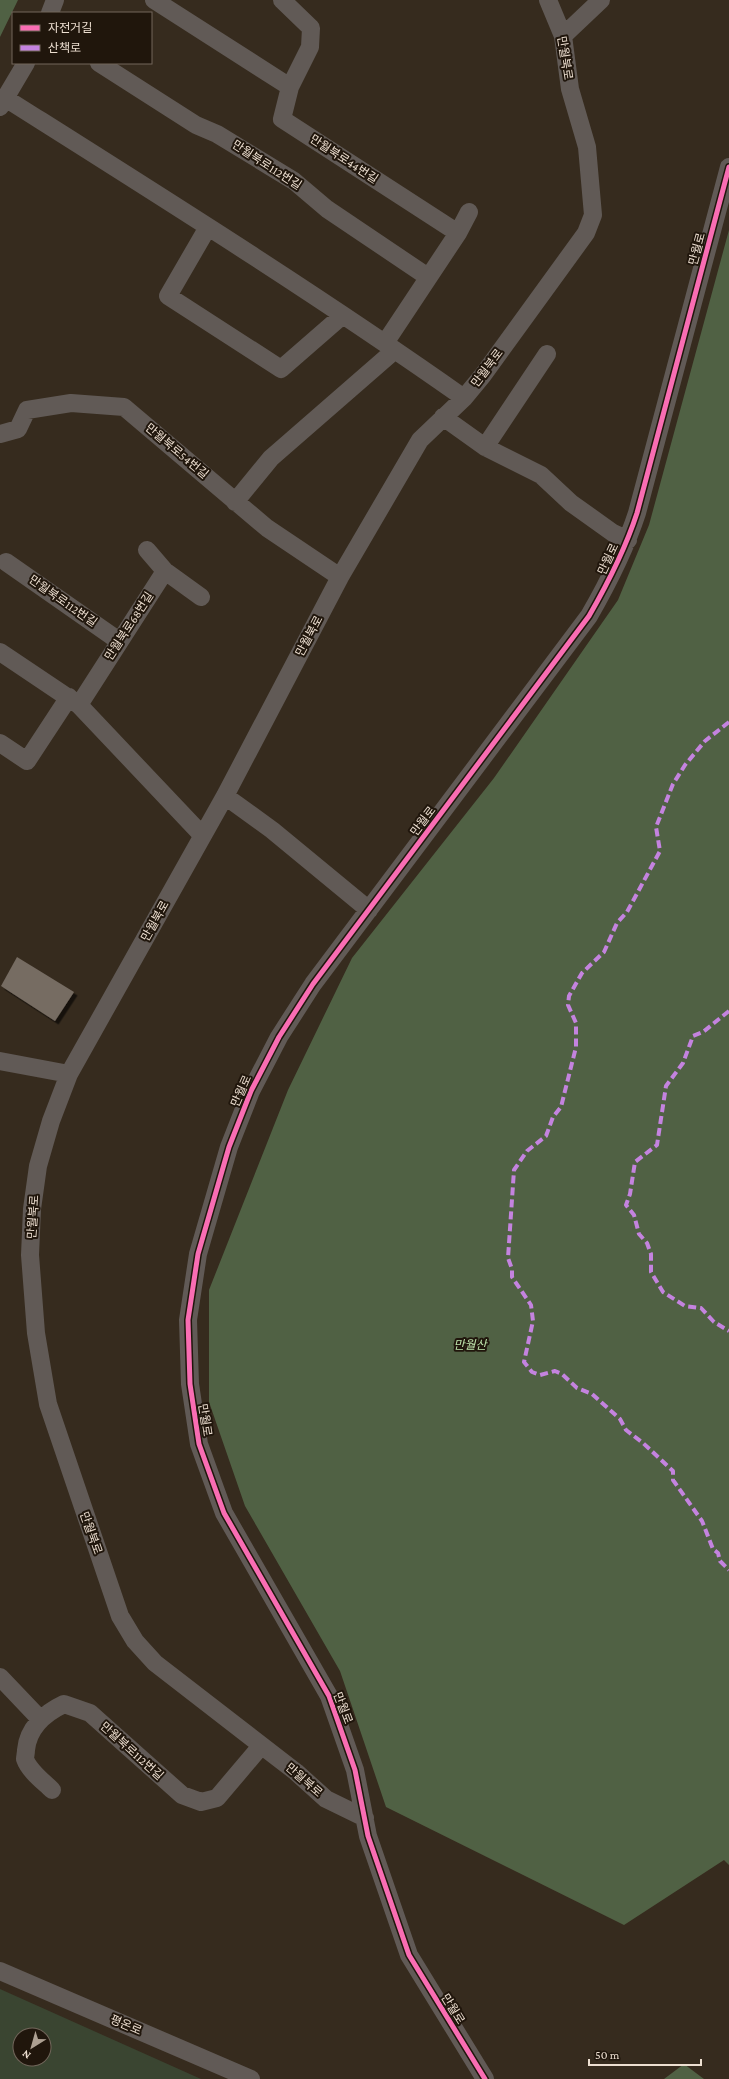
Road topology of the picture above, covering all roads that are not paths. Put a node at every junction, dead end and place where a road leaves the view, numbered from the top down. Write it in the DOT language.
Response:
graph roads {
  1 [pos="55,0"];
  2 [pos="154,0"];
  3 [pos="282,0"];
  4 [pos="548,0"];
  5 [pos="601,0"];
  6 [pos="50,12"];
  7 [pos="563,36"];
  8 [pos="25,64"];
  9 [pos="101,64"];
  10 [pos="290,87"];
  11 [pos="3,102"];
  12 [pos="729,167"];
  13 [pos="469,212"];
  14 [pos="208,227"];
  15 [pos="458,233"];
  16 [pos="428,277"];
  17 [pos="343,315"];
  18 [pos="390,346"];
  19 [pos="547,354"];
  20 [pos="464,398"];
  21 [pos="443,417"];
  22 [pos="0,434"];
  23 [pos="485,447"];
  24 [pos="236,502"];
  25 [pos="628,540"];
  26 [pos="147,550"];
  27 [pos="6,562"];
  28 [pos="165,571"];
  29 [pos="340,577"];
  30 [pos="202,597"];
  31 [pos="119,641"];
  32 [pos="0,652"];
  33 [pos="74,701"];
  34 [pos="0,743"];
  35 [pos="225,796"];
  36 [pos="202,835"];
  37 [pos="369,910"];
  38 [pos="0,1061"];
  39 [pos="69,1074"];
  40 [pos="0,1677"];
  41 [pos="40,1719"];
  42 [pos="262,1746"];
  43 [pos="52,1790"];
  44 [pos="365,1818"];
  45 [pos="0,1971"];
  46 [pos="252,2079"];
  47 [pos="485,2079"];
  1 -- 6 [label="street"];
  2 -- 10 [label="street"];
  3 -- 10 [label="street"];
  4 -- 7 [label="street, 만월북로"];
  5 -- 7 [label="street"];
  7 -- 20 [label="street, 만월북로"];
  8 -- 11 [label="street"];
  9 -- 16 [label="street, 만월북로112번길"];
  10 -- 15 [label="street, 만월북로44번길"];
  11 -- 14 [label="street"];
  12 -- 25 [label="street, 만월로"];
  13 -- 15 [label="street"];
  14 -- 17 [label="street"];
  14 -- 17 [label="street"];
  15 -- 16 [label="street"];
  16 -- 18 [label="street"];
  17 -- 18 [label="street"];
  18 -- 20 [label="street"];
  18 -- 24 [label="street"];
  19 -- 23 [label="street"];
  20 -- 21 [label="street, 만월북로"];
  21 -- 23 [label="street, 만월로"];
  21 -- 29 [label="street, 만월북로"];
  22 -- 24 [label="street, 만월북로54번길"];
  23 -- 25 [label="street, 만월로"];
  24 -- 29 [label="street, 만월북로54번길"];
  25 -- 37 [label="street, 만월로"];
  26 -- 28 [label="street"];
  27 -- 31 [label="street, 만월북로112번길"];
  28 -- 30 [label="street"];
  28 -- 31 [label="street, 만월북로68번길"];
  29 -- 35 [label="street, 만월북로"];
  31 -- 33 [label="street, 만월북로68번길"];
  32 -- 33 [label="street"];
  33 -- 34 [label="street, 만월북로68번길"];
  33 -- 36 [label="street"];
  35 -- 36 [label="street, 만월북로"];
  35 -- 37 [label="street"];
  36 -- 39 [label="street, 만월북로"];
  37 -- 44 [label="street, 만월로"];
  38 -- 39 [label="street"];
  39 -- 42 [label="street, 만월북로"];
  40 -- 41 [label="street"];
  41 -- 42 [label="street, 만월북로112번길"];
  41 -- 43 [label="street"];
  42 -- 44 [label="street, 만월북로"];
  44 -- 47 [label="street, 만월로"];
  45 -- 46 [label="street, 평온로"];
}
